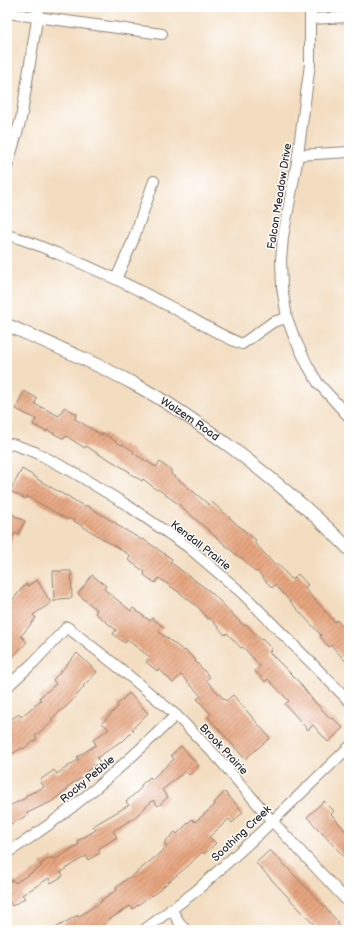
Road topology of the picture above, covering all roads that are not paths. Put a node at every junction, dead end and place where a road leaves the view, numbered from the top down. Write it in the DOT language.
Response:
graph roads {
  1 [pos="39,7"];
  2 [pos="310,7"];
  3 [pos="7,13"];
  4 [pos="349,17"];
  5 [pos="38,18"];
  6 [pos="310,19"];
  7 [pos="162,34"];
  8 [pos="349,152"];
  9 [pos="298,155"];
  10 [pos="7,167"];
  11 [pos="154,181"];
  12 [pos="7,235"];
  13 [pos="116,279"];
  14 [pos="287,318"];
  15 [pos="7,325"];
  16 [pos="349,417"];
  17 [pos="9,445"];
  18 [pos="349,549"];
  19 [pos="7,687"];
  20 [pos="349,701"];
  21 [pos="176,715"];
  22 [pos="349,747"];
  23 [pos="272,821"];
  24 [pos="7,853"];
  25 [pos="349,903"];
  26 [pos="171,910"];
  27 [pos="144,930"];
  28 [pos="186,930"];
  1 -- 5 [label="street"];
  2 -- 6 [label="street, Falcon Meadow Drive"];
  3 -- 5 [label="street"];
  4 -- 6 [label="street"];
  5 -- 7 [label="street"];
  5 -- 10 [label="street"];
  6 -- 9 [label="street, Falcon Meadow Drive"];
  8 -- 9 [label="street"];
  9 -- 14 [label="street, Falcon Meadow Drive"];
  11 -- 13 [label="street"];
  12 -- 13 [label="street"];
  13 -- 14 [label="street"];
  14 -- 16 [label="street, Falcon Meadow Drive"];
  15 -- 18 [label="street, Walzem Road"];
  17 -- 20 [label="street, Kendall Prairie"];
  19 -- 21 [label="street, Brook Prairie"];
  21 -- 23 [label="street, Brook Prairie"];
  21 -- 24 [label="street, Rocky Pebble"];
  22 -- 23 [label="street, Soothing Creek"];
  23 -- 25 [label="street, Brook Prairie"];
  23 -- 26 [label="street, Soothing Creek"];
  26 -- 27 [label="street, Soothing Creek"];
  26 -- 28 [label="street"];
}
